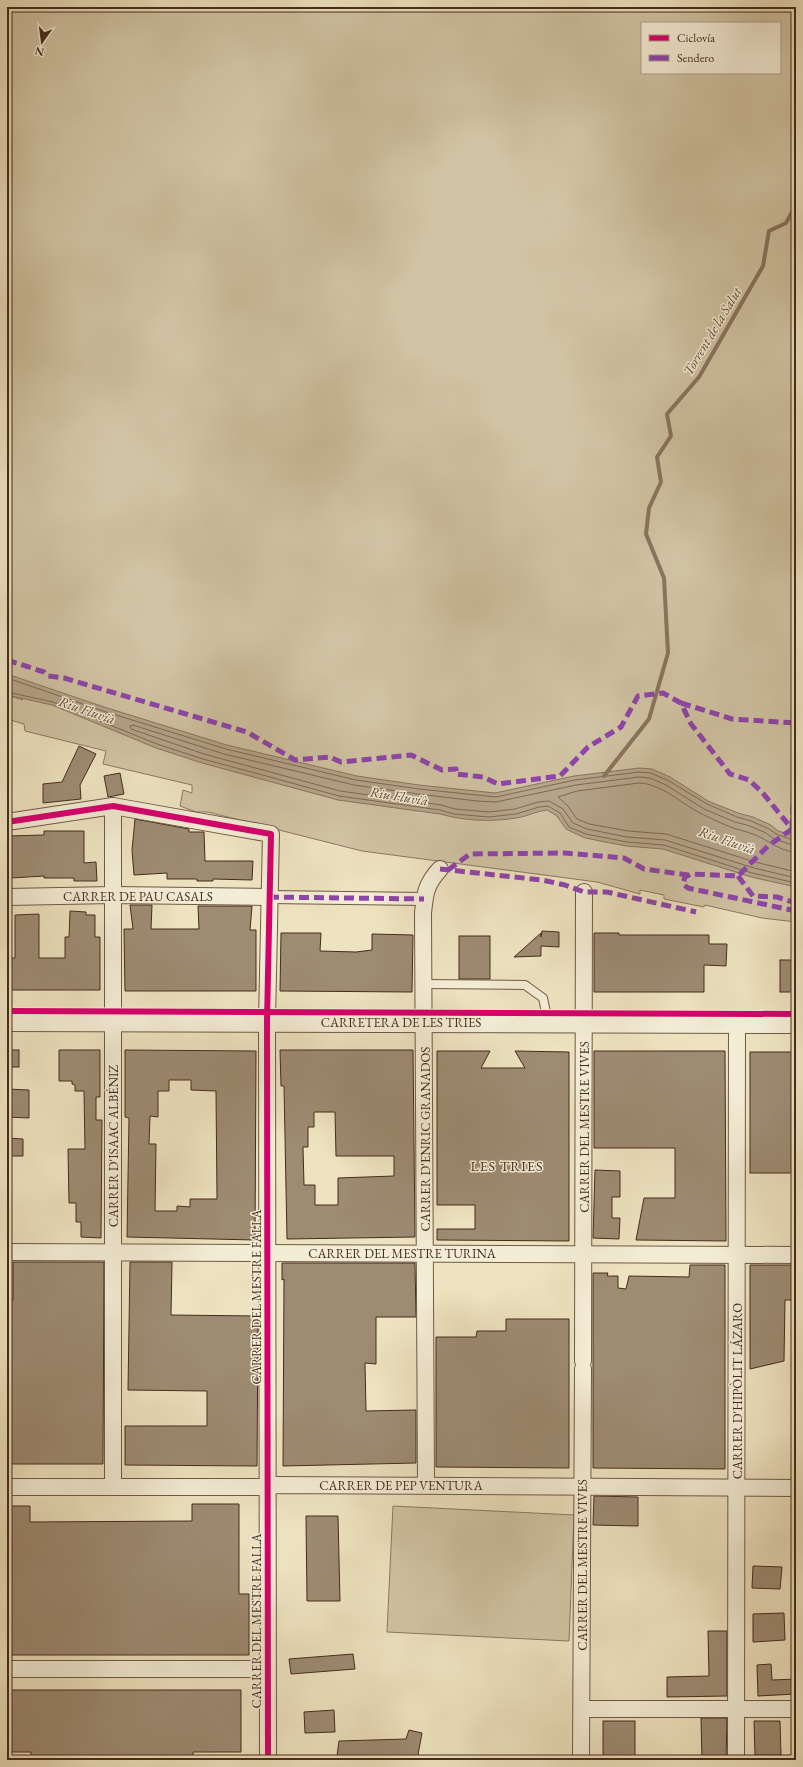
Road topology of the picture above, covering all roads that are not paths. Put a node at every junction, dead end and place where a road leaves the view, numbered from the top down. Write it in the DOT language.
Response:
graph roads {
  1 [pos="113,806"];
  2 [pos="7,822"];
  3 [pos="440,869"];
  4 [pos="584,892"];
  5 [pos="113,896"];
  6 [pos="7,897"];
  7 [pos="269,897"];
  8 [pos="424,899"];
  9 [pos="425,984"];
  10 [pos="7,1021"];
  11 [pos="113,1021"];
  12 [pos="267,1021"];
  13 [pos="425,1022"];
  14 [pos="548,1022"];
  15 [pos="584,1022"];
  16 [pos="737,1023"];
  17 [pos="796,1023"];
  18 [pos="7,1252"];
  19 [pos="113,1252"];
  20 [pos="267,1253"];
  21 [pos="426,1253"];
  22 [pos="584,1253"];
  23 [pos="737,1254"];
  24 [pos="796,1255"];
  25 [pos="426,1485"];
  26 [pos="7,1487"];
  27 [pos="113,1487"];
  28 [pos="267,1487"];
  29 [pos="583,1487"];
  30 [pos="737,1488"];
  31 [pos="796,1488"];
  32 [pos="7,1669"];
  33 [pos="267,1669"];
  34 [pos="582,1709"];
  35 [pos="796,1709"];
  36 [pos="736,1710"];
  37 [pos="268,1760"];
  38 [pos="581,1760"];
  39 [pos="736,1760"];
  1 -- 2 [label="street"];
  1 -- 5 [label="street, CARRER D'ISAAC ALBÉNIZ"];
  1 -- 7 [label="street, CARRER DEL MESTRE FALLA"];
  3 -- 8 [label="street, CARRER D'ENRIC GRANADOS"];
  4 -- 15 [label="street, CARRER DEL MESTRE VIVES"];
  5 -- 6 [label="street, CARRER DE PAU CASALS"];
  5 -- 7 [label="street, CARRER DE PAU CASALS"];
  5 -- 11 [label="street, CARRER D'ISAAC ALBÉNIZ"];
  7 -- 8 [label="street"];
  7 -- 12 [label="street, CARRER DEL MESTRE FALLA"];
  8 -- 9 [label="street, CARRER D'ENRIC GRANADOS"];
  9 -- 13 [label="street, CARRER D'ENRIC GRANADOS"];
  9 -- 14 [label="lane"];
  10 -- 11 [label="street, CARRETERA DE LES TRIES"];
  11 -- 12 [label="street, CARRETERA DE LES TRIES"];
  11 -- 19 [label="street, CARRER D'ISAAC ALBÉNIZ"];
  12 -- 13 [label="street, CARRETERA DE LES TRIES"];
  12 -- 20 [label="street, CARRER DEL MESTRE FALLA"];
  13 -- 14 [label="street, CARRETERA DE LES TRIES"];
  13 -- 21 [label="street, CARRER D'ENRIC GRANADOS"];
  14 -- 15 [label="street, CARRETERA DE LES TRIES"];
  15 -- 16 [label="street, CARRETERA DE LES TRIES"];
  15 -- 22 [label="street, CARRER DEL MESTRE VIVES"];
  16 -- 17 [label="street, CARRETERA DE LES TRIES"];
  16 -- 23 [label="street, CARRER D'HIPÒLIT LÁZARO"];
  18 -- 19 [label="street, CARRER DEL MESTRE TURINA"];
  19 -- 20 [label="street, CARRER DEL MESTRE TURINA"];
  19 -- 27 [label="street, CARRER D'ISAAC ALBÉNIZ"];
  20 -- 21 [label="street, CARRER DEL MESTRE TURINA"];
  20 -- 28 [label="street, CARRER DEL MESTRE FALLA"];
  21 -- 22 [label="street, CARRER DEL MESTRE TURINA"];
  21 -- 25 [label="street, CARRER D'ENRIC GRANADOS"];
  22 -- 23 [label="street, CARRER DEL MESTRE TURINA"];
  22 -- 29 [label="street, CARRER DEL MESTRE VIVES"];
  23 -- 24 [label="street, CARRER DEL MESTRE TURINA"];
  23 -- 30 [label="street, CARRER D'HIPÒLIT LÁZARO"];
  25 -- 28 [label="street, CARRER DE PEP VENTURA"];
  25 -- 29 [label="street, CARRER DE PEP VENTURA"];
  26 -- 27 [label="street, CARRER DE PEP VENTURA"];
  27 -- 28 [label="street, CARRER DE PEP VENTURA"];
  28 -- 33 [label="street, CARRER DEL MESTRE FALLA"];
  29 -- 30 [label="street, CARRER DE PEP VENTURA"];
  29 -- 34 [label="street, CARRER DEL MESTRE VIVES"];
  30 -- 31 [label="street, CARRER DE PEP VENTURA"];
  30 -- 36 [label="street, CARRER D'HIPÒLIT LÁZARO"];
  32 -- 33 [label="street"];
  33 -- 37 [label="street, CARRER DEL MESTRE FALLA"];
  34 -- 36 [label="street"];
  34 -- 38 [label="street, CARRER DEL MESTRE VIVES"];
  35 -- 36 [label="street"];
  36 -- 39 [label="street, CARRER D'HIPÒLIT LÁZARO"];
}
